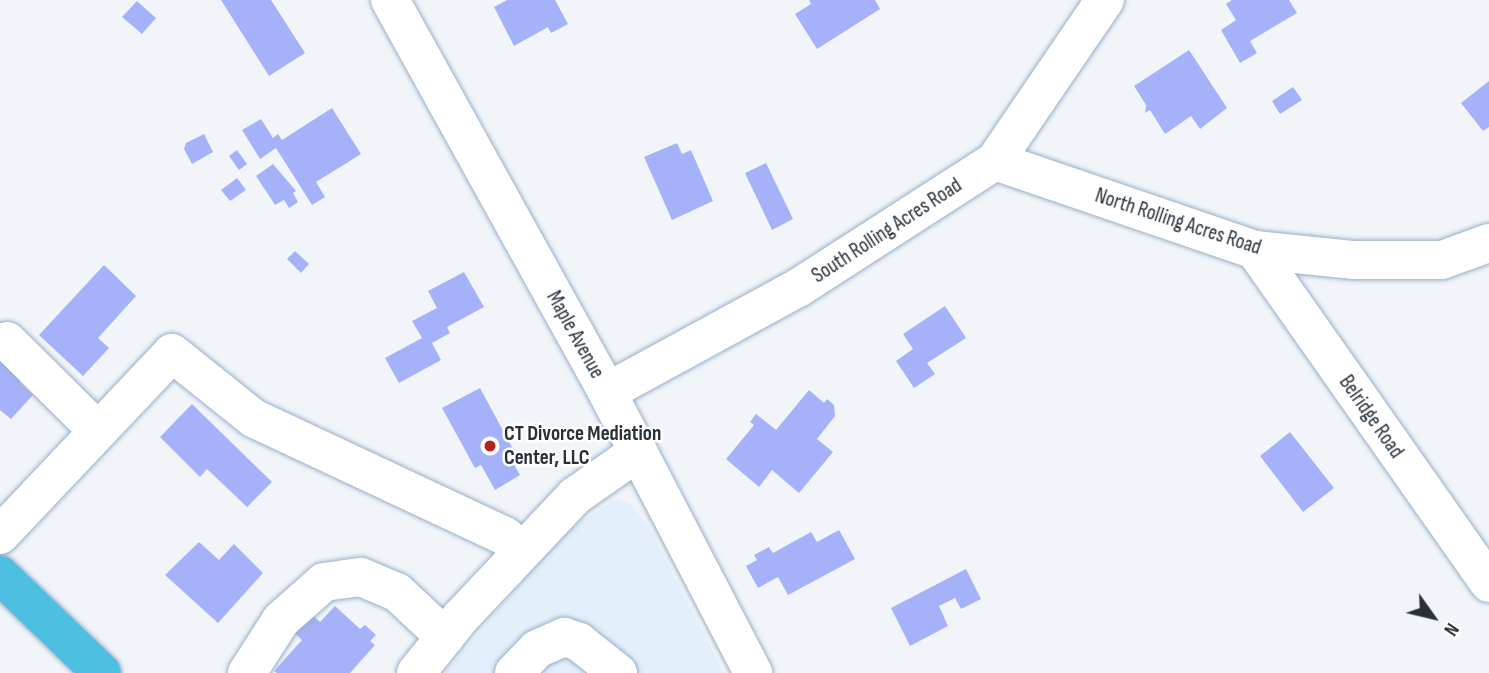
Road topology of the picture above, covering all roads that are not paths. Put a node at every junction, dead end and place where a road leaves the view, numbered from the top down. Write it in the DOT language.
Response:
graph roads {
  1 [pos="390,0"];
  2 [pos="1105,0"];
  3 [pos="995,162"];
  4 [pos="1489,243"];
  5 [pos="1255,250"];
  6 [pos="7,341"];
  7 [pos="607,391"];
  8 [pos="97,431"];
  9 [pos="638,452"];
  10 [pos="0,535"];
  11 [pos="522,552"];
  12 [pos="0,576"];
  13 [pos="1489,583"];
  14 [pos="445,637"];
  15 [pos="103,673"];
  16 [pos="247,673"];
  17 [pos="416,673"];
  18 [pos="514,673"];
  19 [pos="618,673"];
  20 [pos="753,673"];
  1 -- 7 [label="street, Maple Avenue"];
  2 -- 3 [label="street, South Rolling Acres Road"];
  3 -- 5 [label="street, North Rolling Acres Road"];
  3 -- 7 [label="street, South Rolling Acres Road"];
  4 -- 5 [label="street, North Rolling Acres Road"];
  5 -- 13 [label="street, Belridge Road"];
  6 -- 8 [label="street"];
  7 -- 9 [label="street, Maple Avenue"];
  8 -- 10 [label="street"];
  8 -- 11 [label="street"];
  9 -- 11 [label="street"];
  9 -- 20 [label="street, Maple Avenue"];
  11 -- 14 [label="street"];
  12 -- 15 [label="highway"];
  14 -- 16 [label="street"];
  14 -- 17 [label="street"];
  18 -- 19 [label="street"];
}
